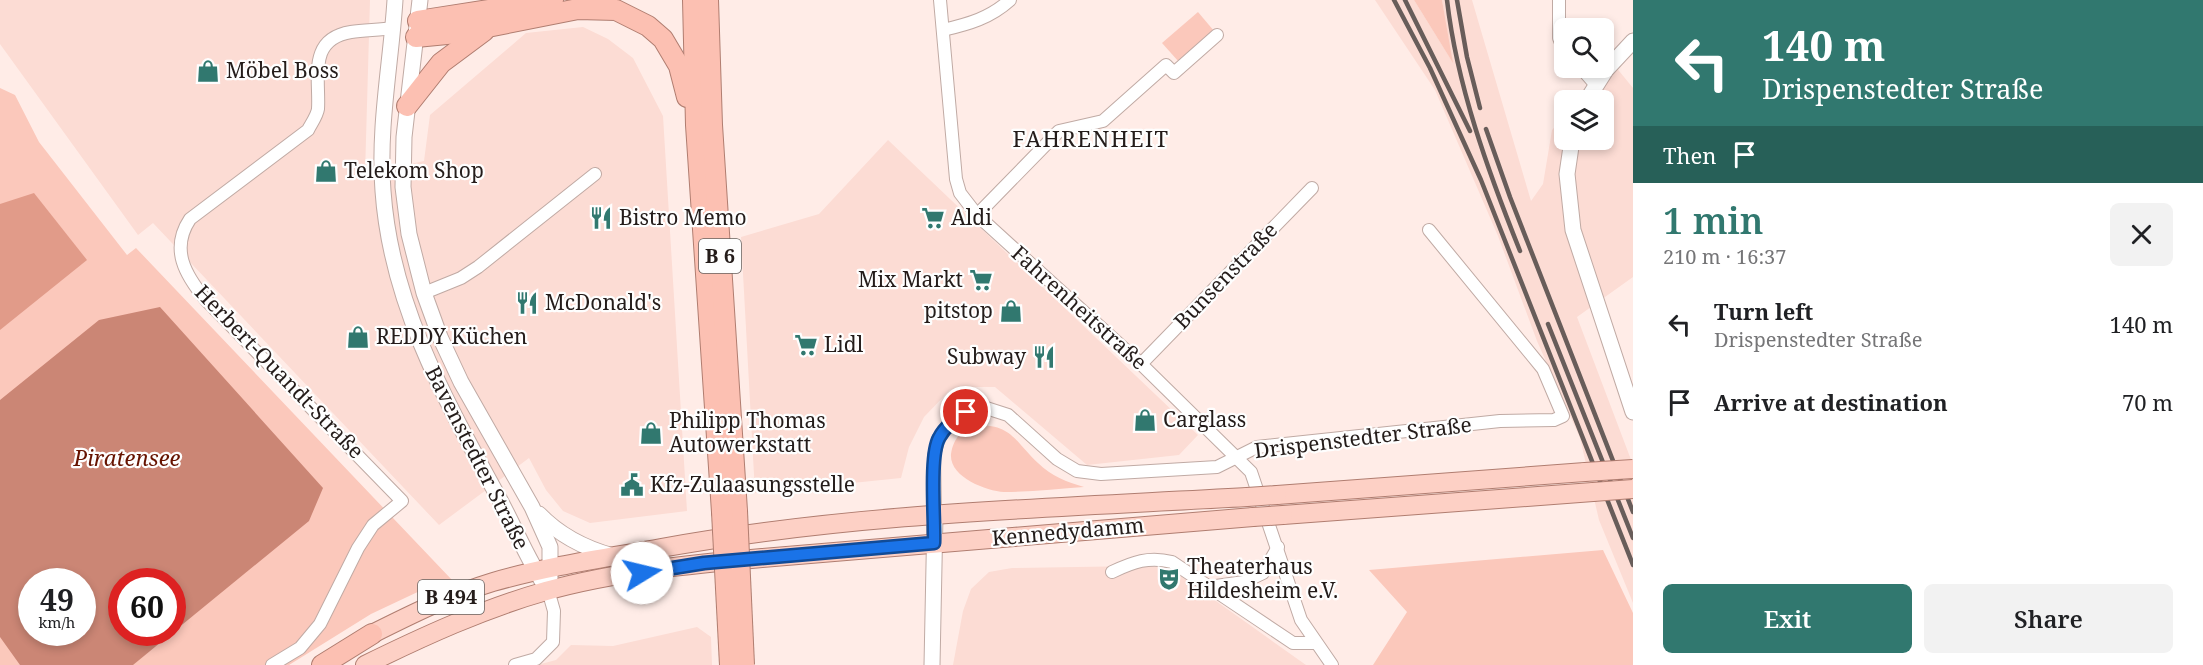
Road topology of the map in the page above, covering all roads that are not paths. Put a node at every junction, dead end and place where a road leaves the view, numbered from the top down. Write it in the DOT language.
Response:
graph roads {
  1 [pos="395,0"];
  2 [pos="420,0"];
  3 [pos="455,0"];
  4 [pos="553,0"];
  5 [pos="693,0"];
  6 [pos="708,0"];
  7 [pos="940,0"];
  8 [pos="1010,0"];
  9 [pos="1559,0"];
  10 [pos="488,18"];
  11 [pos="1559,18"];
  12 [pos="393,28"];
  13 [pos="417,29"];
  14 [pos="943,30"];
  15 [pos="1217,35"];
  16 [pos="1633,41"];
  17 [pos="1590,78"];
  18 [pos="1595,84"];
  19 [pos="1592,90"];
  20 [pos="407,105"];
  21 [pos="696,125"];
  22 [pos="1571,150"];
  23 [pos="595,174"];
  24 [pos="1312,188"];
  25 [pos="976,215"];
  26 [pos="1429,230"];
  27 [pos="424,293"];
  28 [pos="1141,364"];
  29 [pos="1633,412"];
  30 [pos="1236,456"];
  31 [pos="1633,469"];
  32 [pos="1633,489"];
  33 [pos="532,507"];
  34 [pos="729,512"];
  35 [pos="935,515"];
  36 [pos="934,543"];
  37 [pos="1278,547"];
  38 [pos="613,556"];
  39 [pos="543,569"];
  40 [pos="1112,572"];
  41 [pos="1209,587"];
  42 [pos="548,591"];
  43 [pos="372,634"];
  44 [pos="1315,643"];
  45 [pos="272,665"];
  46 [pos="322,665"];
  47 [pos="365,665"];
  48 [pos="515,665"];
  49 [pos="730,665"];
  50 [pos="744,665"];
  51 [pos="932,665"];
  52 [pos="1332,665"];
  1 -- 12 [label="street, Bavenstedter Straße"];
  2 -- 13 [label="street, Bavenstedter Straße"];
  3 -- 10 [label="highway"];
  4 -- 10 [label="highway"];
  5 -- 21 [label="highway, B 6"];
  6 -- 34 [label="highway, B 6"];
  7 -- 14 [label="street, Fahrenheitstraße"];
  8 -- 14 [label="street"];
  9 -- 11 [label="street"];
  10 -- 13 [label="highway"];
  10 -- 20 [label="highway"];
  10 -- 21 [label="highway"];
  12 -- 13 [label="street, Herbert-Quandt-Straße"];
  12 -- 39 [label="street, Bavenstedter Straße"];
  12 -- 45 [label="street, Herbert-Quandt-Straße"];
  13 -- 20 [label="street, Bavenstedter Straße"];
  14 -- 25 [label="street, Fahrenheitstraße"];
  15 -- 25 [label="street"];
  16 -- 18 [label="street"];
  17 -- 18 [label="street"];
  18 -- 19 [label="street"];
  20 -- 27 [label="street, Bavenstedter Straße"];
  21 -- 34 [label="highway, B 6"];
  22 -- 29 [label="street"];
  23 -- 27 [label="street"];
  24 -- 28 [label="street, Bunsenstraße"];
  25 -- 28 [label="street, Fahrenheitstraße"];
  26 -- 30 [label="street, Drispenstedter Straße"];
  27 -- 33 [label="street, Bavenstedter Straße"];
  28 -- 30 [label="street, Fahrenheitstraße"];
  30 -- 35 [label="street, Drispenstedter Straße"];
  30 -- 37 [label="street, Fahrenheitstraße"];
  31 -- 35 [label="main road, Kennedydamm, bridge"];
  32 -- 36 [label="main road, Kennedydamm, bridge"];
  33 -- 38 [label="street"];
  33 -- 39 [label="street, Bavenstedter Straße"];
  34 -- 49 [label="highway, B 6, bridge"];
  34 -- 50 [label="highway, B 6, bridge"];
  35 -- 36 [label="street"];
  35 -- 38 [label="main road, Kennedydamm / B 494"];
  36 -- 42 [label="main road, Kennedydamm / B 494"];
  36 -- 51 [label="street"];
  37 -- 41 [label="street"];
  37 -- 44 [label="street, Fahrenheitstraße"];
  38 -- 39 [label="main road, Kennedydamm / B 494"];
  39 -- 42 [label="street, Bavenstedter Straße"];
  39 -- 43 [label="main road, B 494"];
  40 -- 41 [label="street"];
  41 -- 44 [label="street"];
  42 -- 47 [label="main road, Kennedydamm / B 494"];
  42 -- 48 [label="street"];
  43 -- 46 [label="highway, B 494"];
  44 -- 52 [label="street, Fahrenheitstraße"];
}
